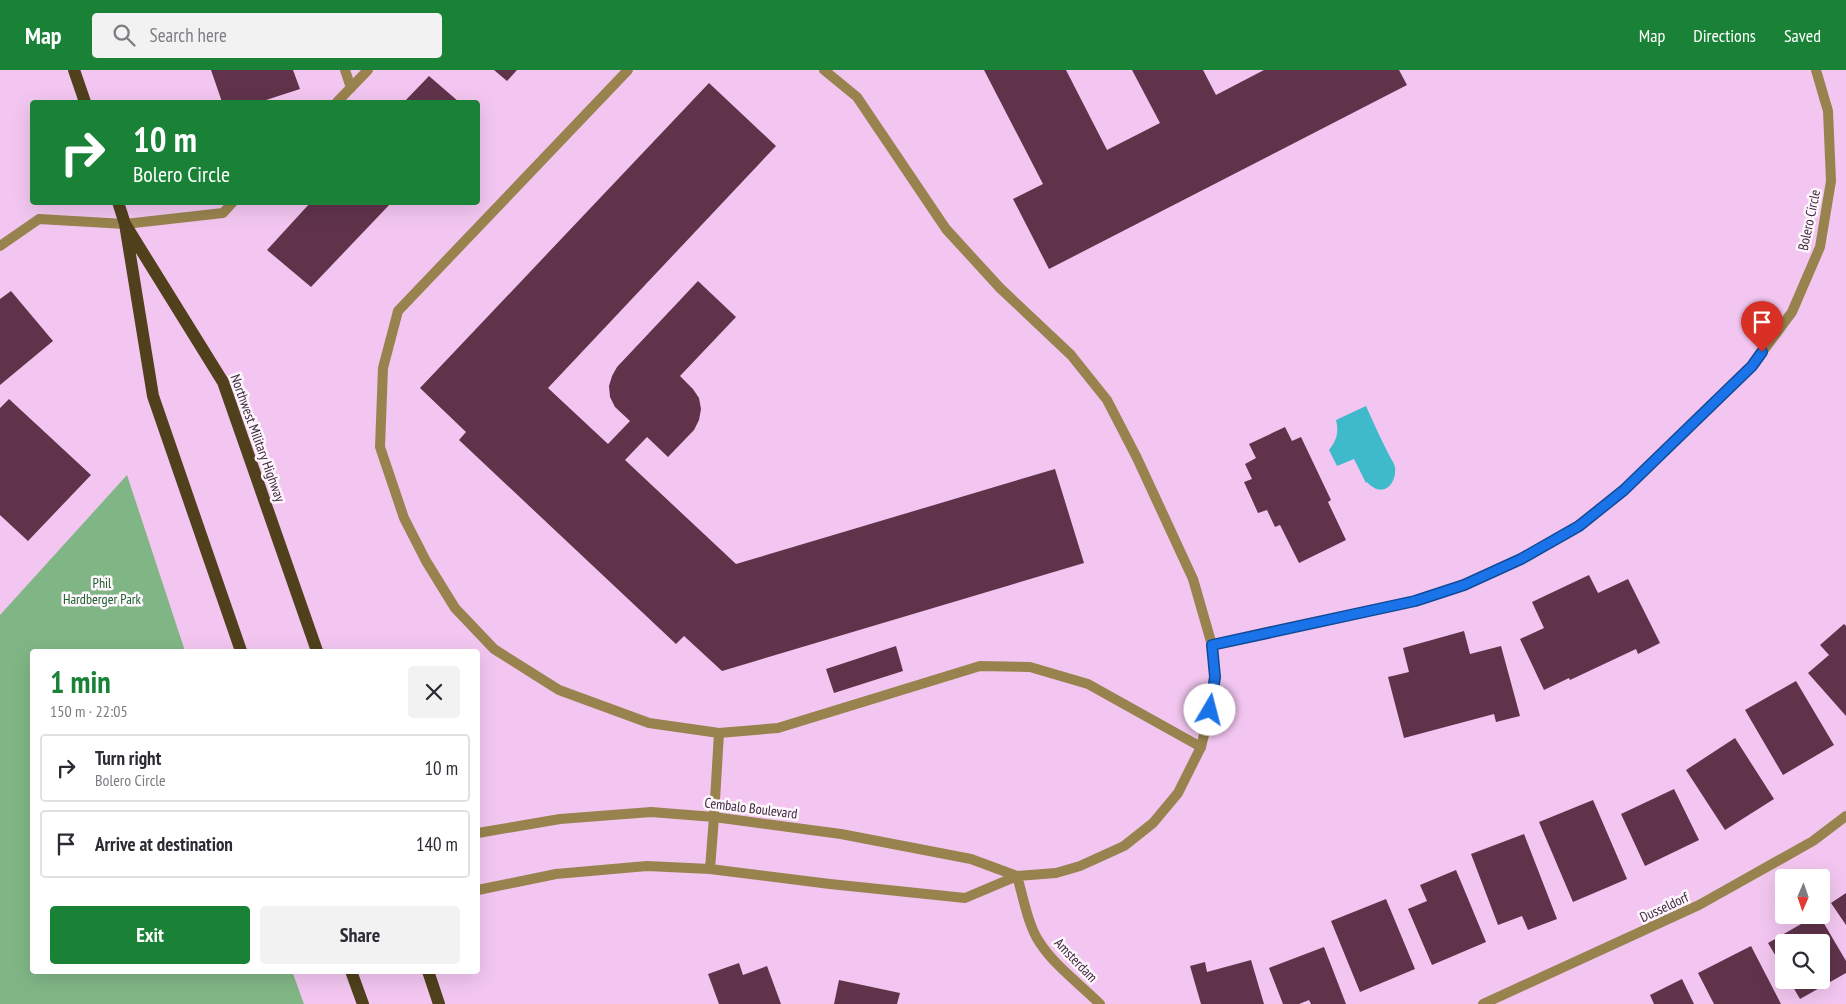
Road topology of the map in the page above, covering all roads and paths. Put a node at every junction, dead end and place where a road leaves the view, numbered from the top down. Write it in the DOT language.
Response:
graph roads {
  1 [pos="74,70"];
  2 [pos="345,70"];
  3 [pos="368,70"];
  4 [pos="628,70"];
  5 [pos="824,70"];
  6 [pos="1816,70"];
  7 [pos="351,88"];
  8 [pos="83,100"];
  9 [pos="339,100"];
  10 [pos="119,205"];
  11 [pos="230,205"];
  12 [pos="125,224"];
  13 [pos="0,246"];
  14 [pos="1212,645"];
  15 [pos="240,649"];
  16 [pos="316,649"];
  17 [pos="719,733"];
  18 [pos="1201,747"];
  19 [pos="714,816"];
  20 [pos="1846,816"];
  21 [pos="480,833"];
  22 [pos="710,869"];
  23 [pos="1017,876"];
  24 [pos="480,890"];
  25 [pos="352,974"];
  26 [pos="429,974"];
  27 [pos="363,1004"];
  28 [pos="439,1004"];
  29 [pos="1100,1004"];
  30 [pos="1483,1004"];
  1 -- 8 [label="main road"];
  2 -- 7 [label="street"];
  3 -- 7 [label="street"];
  4 -- 17 [label="street"];
  5 -- 14 [label="street, Cembalo Boulevard"];
  6 -- 14 [label="street, Bolero Circle"];
  7 -- 9 [label="street"];
  10 -- 12 [label="main road, Northwest Military Highway"];
  11 -- 12 [label="street"];
  12 -- 13 [label="street"];
  12 -- 15 [label="main road, Northwest Military Highway"];
  12 -- 16 [label="main road, Northwest Military Highway"];
  14 -- 18 [label="street, Cembalo Boulevard"];
  17 -- 18 [label="street"];
  17 -- 19 [label="street"];
  18 -- 23 [label="street, Cembalo Boulevard"];
  19 -- 21 [label="street, Cembalo Boulevard"];
  19 -- 22 [label="street"];
  19 -- 23 [label="street, Cembalo Boulevard"];
  20 -- 30 [label="street, Dusseldorf"];
  22 -- 23 [label="street, Cembalo Boulevard"];
  22 -- 24 [label="street, Cembalo Boulevard"];
  23 -- 29 [label="street, Amsterdam"];
  25 -- 27 [label="main road"];
  26 -- 28 [label="main road"];
}
